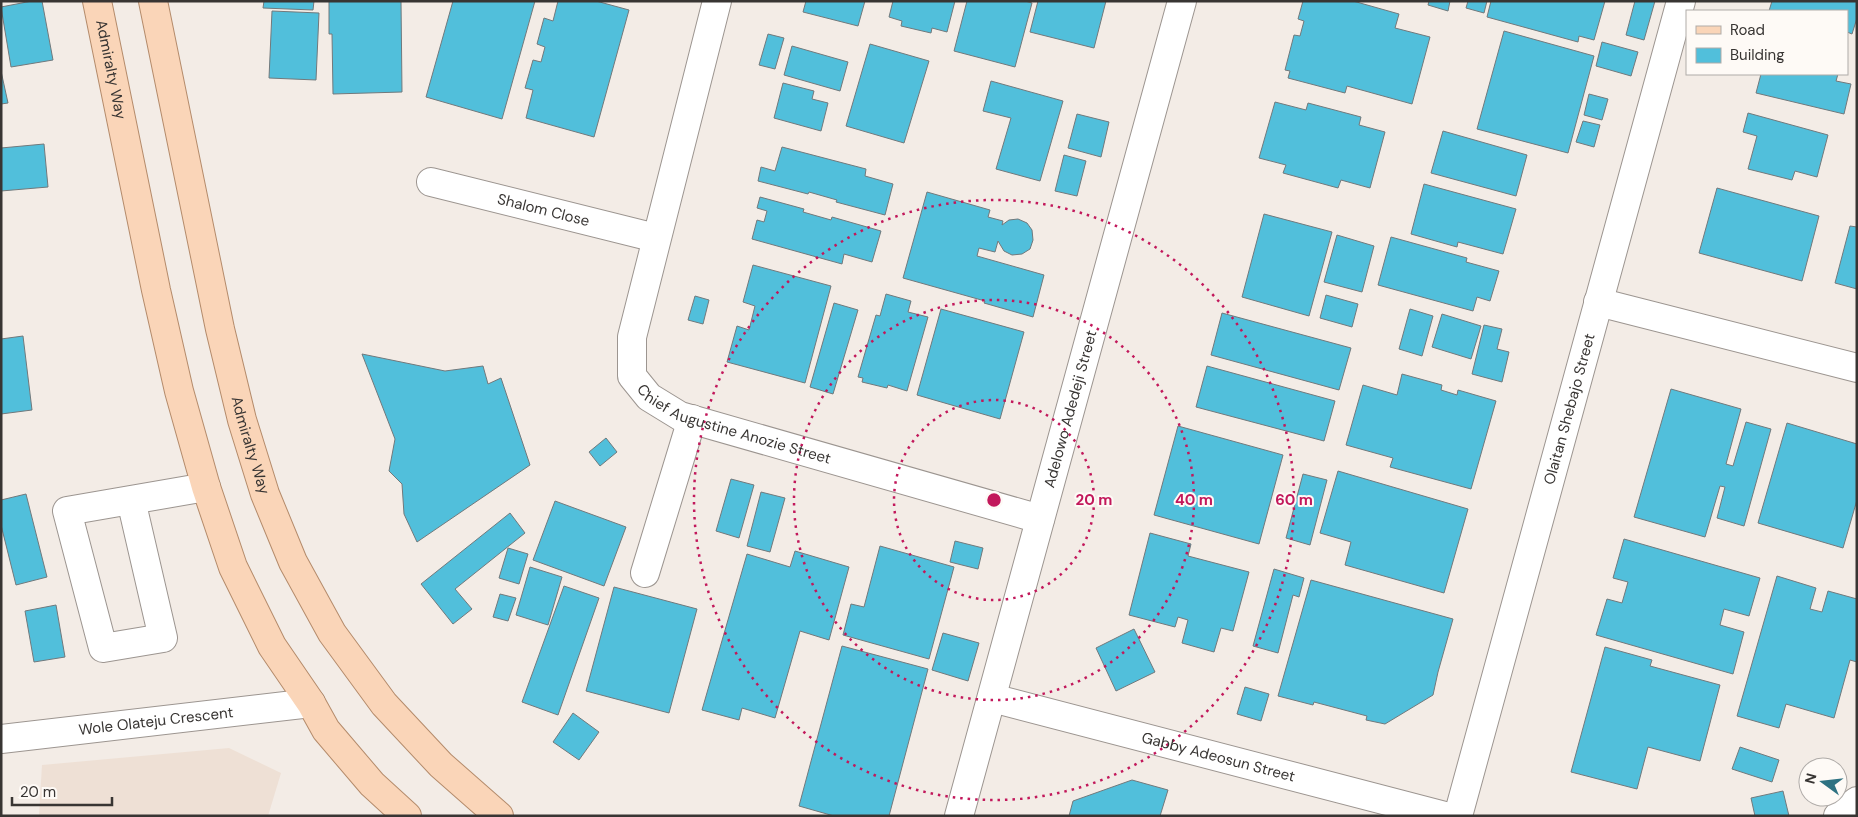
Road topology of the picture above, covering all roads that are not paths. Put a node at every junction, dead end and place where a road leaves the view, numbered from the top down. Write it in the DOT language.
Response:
graph roads {
  1 [pos="97,1"];
  2 [pos="153,1"];
  3 [pos="717,1"];
  4 [pos="1182,1"];
  5 [pos="1681,1"];
  6 [pos="431,182"];
  7 [pos="656,238"];
  8 [pos="1598,302"];
  9 [pos="1857,368"];
  10 [pos="692,419"];
  11 [pos="206,487"];
  12 [pos="131,500"];
  13 [pos="1040,519"];
  14 [pos="644,573"];
  15 [pos="992,698"];
  16 [pos="311,703"];
  17 [pos="1,739"];
  18 [pos="1857,801"];
  19 [pos="407,816"];
  20 [pos="499,816"];
  21 [pos="960,816"];
  22 [pos="1445,816"];
  23 [pos="1458,816"];
  24 [pos="1838,816"];
  1 -- 11 [label="main road, Admiralty Way"];
  2 -- 20 [label="main road, Admiralty Way"];
  3 -- 7 [label="street, Chief Augustine Anozie Street"];
  4 -- 13 [label="street, Adelowo Adedeji Street"];
  5 -- 8 [label="street, Olaitan Shebajo Street"];
  6 -- 7 [label="street, Shalom Close"];
  7 -- 10 [label="street, Chief Augustine Anozie Street"];
  8 -- 9 [label="street"];
  8 -- 23 [label="street, Olaitan Shebajo Street"];
  10 -- 13 [label="street, Chief Augustine Anozie Street"];
  10 -- 14 [label="street"];
  11 -- 12 [label="street"];
  11 -- 16 [label="main road, Admiralty Way"];
  12 -- 12 [label="street"];
  13 -- 15 [label="street, Adelowo Adedeji Street"];
  15 -- 21 [label="street, Adelowo Adedeji Street"];
  15 -- 22 [label="street, Gabby Adeosun Street"];
  16 -- 17 [label="street, Wole Olateju Crescent"];
  16 -- 19 [label="main road, Admiralty Way"];
  18 -- 24 [label="street"];
}
